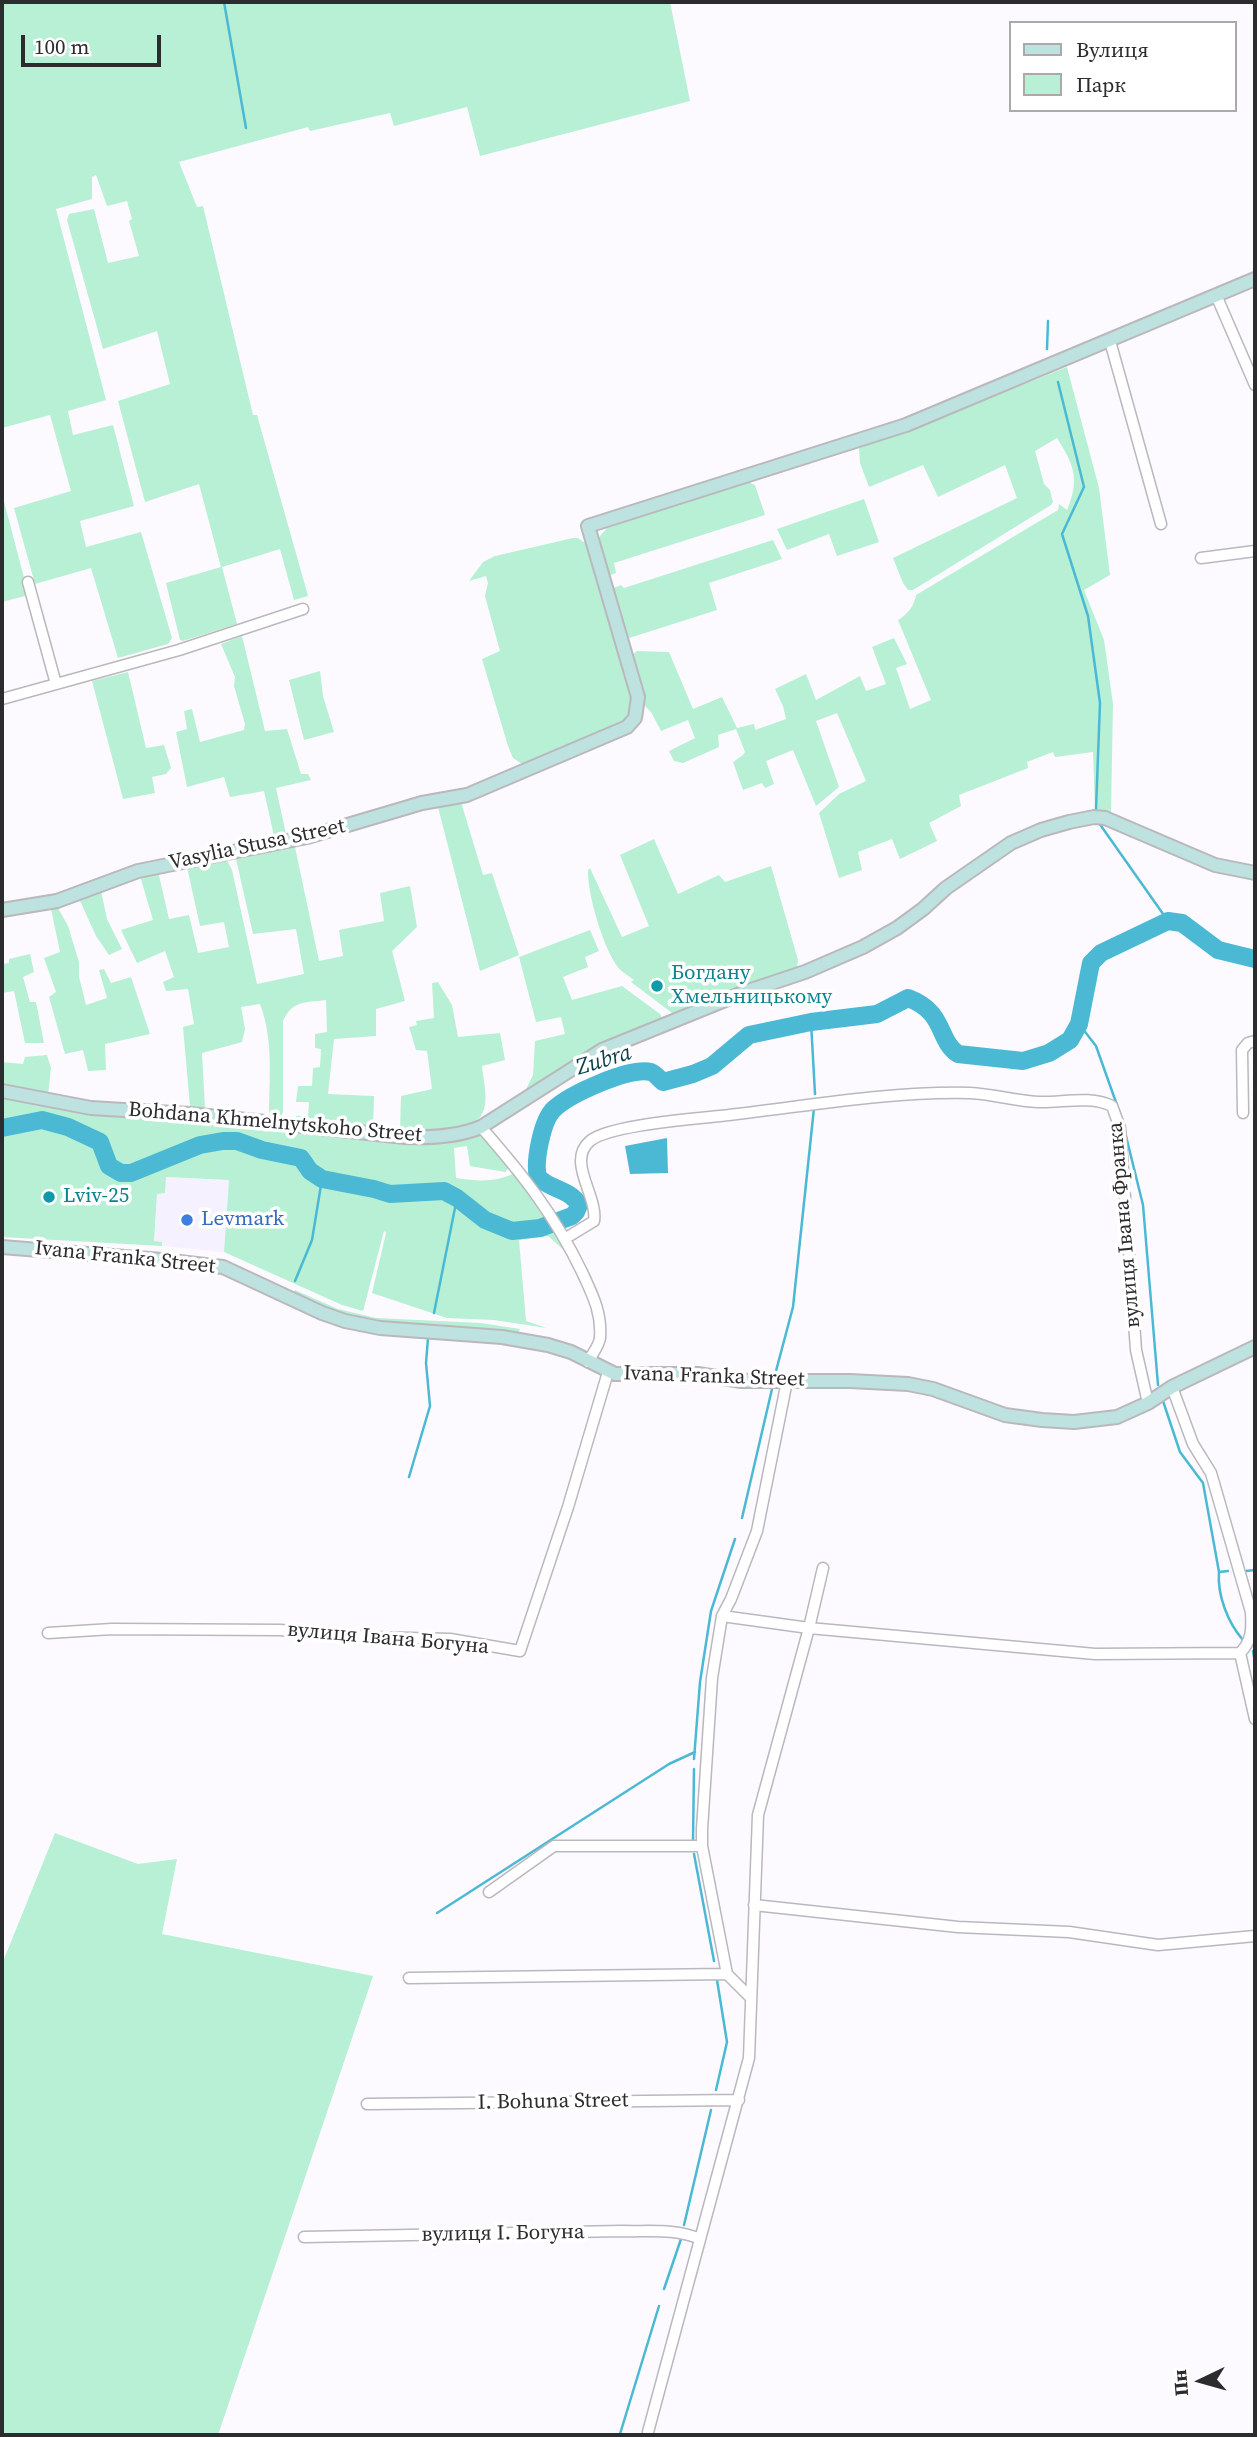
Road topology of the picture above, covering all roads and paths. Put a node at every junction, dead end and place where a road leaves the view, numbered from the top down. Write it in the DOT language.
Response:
graph roads {
  1 [pos="1255,279"];
  2 [pos="1216,295"];
  3 [pos="1110,341"];
  4 [pos="1255,385"];
  5 [pos="1161,524"];
  6 [pos="1255,551"];
  7 [pos="1201,558"];
  8 [pos="28,582"];
  9 [pos="303,609"];
  10 [pos="56,684"];
  11 [pos="2,699"];
  12 [pos="1255,873"];
  13 [pos="2,910"];
  14 [pos="1255,1041"];
  15 [pos="2,1091"];
  16 [pos="1243,1113"];
  17 [pos="481,1127"];
  18 [pos="563,1233"];
  19 [pos="2,1247"];
  20 [pos="1255,1347"];
  21 [pos="588,1362"];
  22 [pos="608,1372"];
  23 [pos="787,1381"];
  24 [pos="1172,1387"];
  25 [pos="1148,1403"];
  26 [pos="822,1568"];
  27 [pos="1253,1612"];
  28 [pos="722,1616"];
  29 [pos="809,1628"];
  30 [pos="48,1633"];
  31 [pos="1240,1653"];
  32 [pos="1255,1719"];
  33 [pos="702,1846"];
  34 [pos="489,1892"];
  35 [pos="754,1905"];
  36 [pos="1255,1936"];
  37 [pos="727,1973"];
  38 [pos="409,1978"];
  39 [pos="751,1998"];
  40 [pos="739,2100"];
  41 [pos="367,2104"];
  42 [pos="304,2237"];
  43 [pos="700,2239"];
  44 [pos="648,2432"];
  1 -- 2 [label="street"];
  2 -- 3 [label="street"];
  2 -- 4 [label="street"];
  3 -- 5 [label="street"];
  3 -- 13 [label="street, Vasylia Stusa Street"];
  6 -- 7 [label="street"];
  8 -- 10 [label="street"];
  9 -- 10 [label="street"];
  10 -- 11 [label="street"];
  12 -- 17 [label="street, Bohdana Khmelnytskoho Street"];
  14 -- 16 [label="street"];
  15 -- 17 [label="street, Bohdana Khmelnytskoho Street"];
  17 -- 18 [label="street"];
  18 -- 21 [label="street"];
  18 -- 25 [label="street, вулиця Івана Франка"];
  19 -- 21 [label="street, Ivana Franka Street"];
  20 -- 24 [label="street, Ivana Franka Street"];
  21 -- 22 [label="street, Ivana Franka Street"];
  22 -- 23 [label="street, Ivana Franka Street"];
  22 -- 30 [label="street, вулиця Івана Богуна"];
  23 -- 25 [label="street, Ivana Franka Street"];
  23 -- 28 [label="street"];
  24 -- 25 [label="street, Ivana Franka Street"];
  24 -- 27 [label="street"];
  26 -- 29 [label="street"];
  27 -- 31 [label="street"];
  28 -- 29 [label="street"];
  28 -- 33 [label="street"];
  29 -- 31 [label="street"];
  29 -- 35 [label="street"];
  31 -- 32 [label="street"];
  33 -- 34 [label="street"];
  33 -- 37 [label="street"];
  35 -- 36 [label="street"];
  35 -- 39 [label="street"];
  37 -- 38 [label="street"];
  37 -- 39 [label="street"];
  39 -- 40 [label="street"];
  40 -- 41 [label="street, I. Bohuna Street"];
  40 -- 43 [label="street"];
  42 -- 43 [label="street, вулиця І. Богуна"];
  43 -- 44 [label="street"];
}
